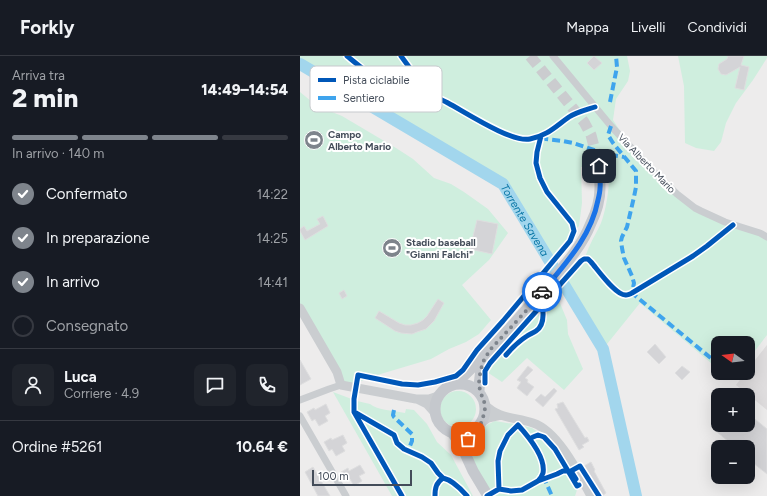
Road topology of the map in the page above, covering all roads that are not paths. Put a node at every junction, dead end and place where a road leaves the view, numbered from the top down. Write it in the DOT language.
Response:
graph roads {
  1 [pos="553,56"];
  2 [pos="599,166"];
  3 [pos="767,237"];
  4 [pos="300,308"];
  5 [pos="490,350"];
  6 [pos="456,384"];
  7 [pos="341,385"];
  8 [pos="480,392"];
  9 [pos="438,396"];
  10 [pos="416,399"];
  11 [pos="300,400"];
  12 [pos="485,405"];
  13 [pos="435,413"];
  14 [pos="501,415"];
  15 [pos="300,416"];
  16 [pos="481,423"];
  17 [pos="452,432"];
  18 [pos="470,432"];
  19 [pos="467,459"];
  20 [pos="346,496"];
  21 [pos="488,496"];
  22 [pos="591,496"];
  1 -- 3 [label="street, Via Alberto Mario"];
  2 -- 5 [label="main road"];
  4 -- 7 [label="street"];
  5 -- 6 [label="main road"];
  5 -- 8 [label="main road"];
  6 -- 8 [label="main road"];
  6 -- 9 [label="main road"];
  7 -- 10 [label="street"];
  7 -- 11 [label="street"];
  8 -- 12 [label="main road"];
  9 -- 10 [label="street"];
  9 -- 13 [label="main road"];
  10 -- 13 [label="street"];
  12 -- 14 [label="street"];
  12 -- 16 [label="main road"];
  13 -- 17 [label="main road"];
  14 -- 16 [label="street"];
  14 -- 22 [label="street"];
  15 -- 20 [label="street"];
  16 -- 18 [label="main road"];
  17 -- 18 [label="main road"];
  17 -- 19 [label="main road"];
  18 -- 19 [label="main road"];
  19 -- 21 [label="main road"];
}
